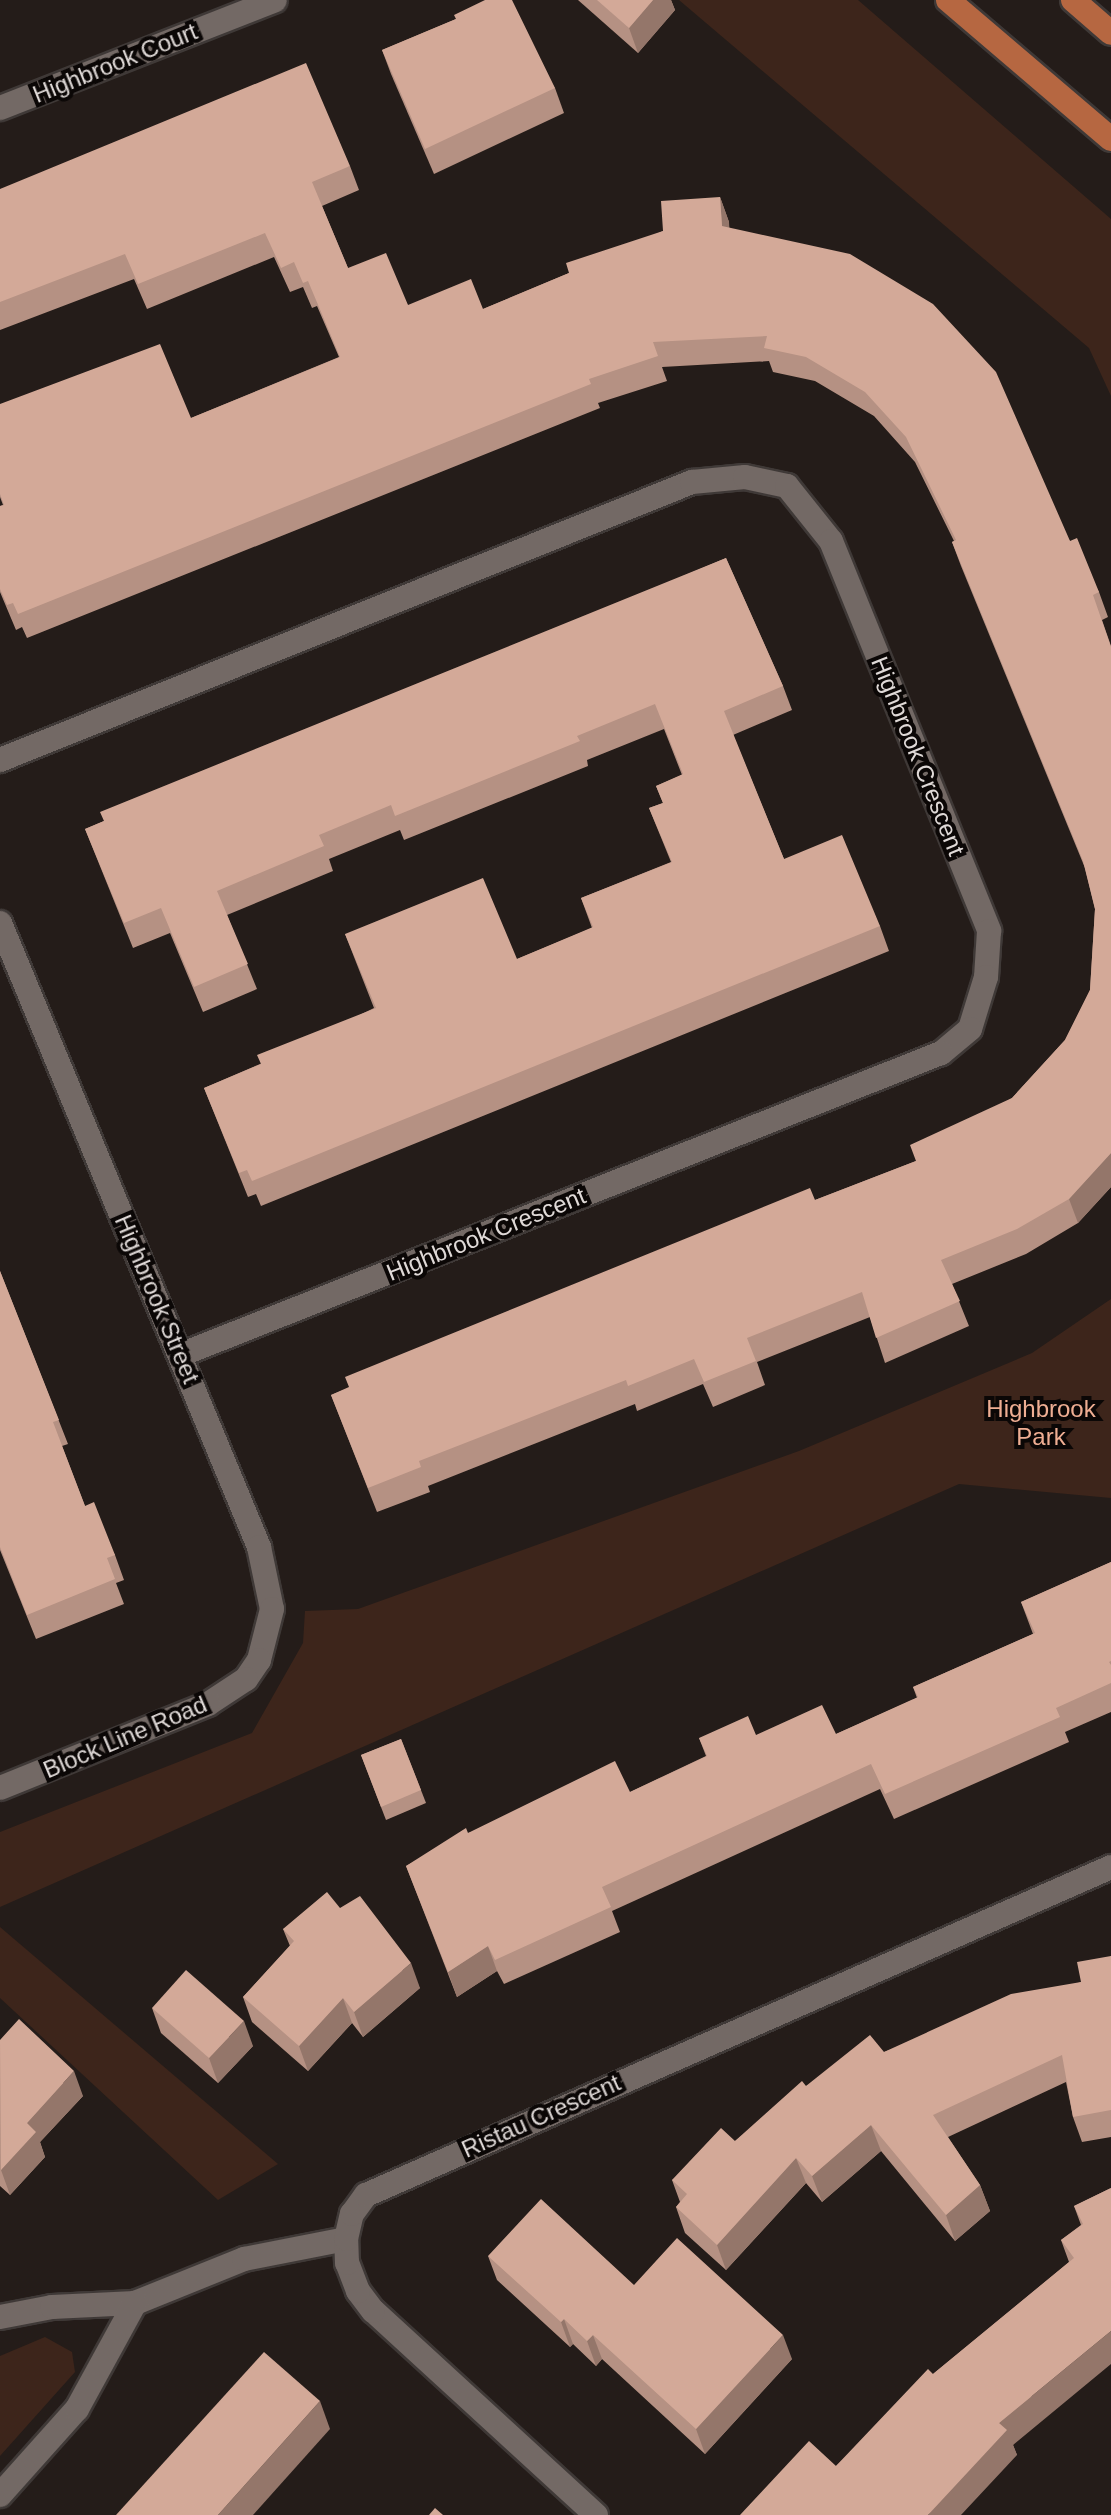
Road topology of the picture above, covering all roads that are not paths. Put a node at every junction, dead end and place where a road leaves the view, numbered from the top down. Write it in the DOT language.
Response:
graph roads {
  1 [pos="275,0"];
  2 [pos="948,0"];
  3 [pos="1073,0"];
  4 [pos="1111,33"];
  5 [pos="0,108"];
  6 [pos="1111,139"];
  7 [pos="0,760"];
  8 [pos="0,923"];
  9 [pos="180,1355"];
  10 [pos="246,1679"];
  11 [pos="0,1788"];
  12 [pos="1111,1867"];
  13 [pos="346,2239"];
  14 [pos="135,2303"];
  15 [pos="0,2317"];
  16 [pos="0,2495"];
  17 [pos="596,2515"];
  1 -- 5 [label="street, Highbrook Court"];
  2 -- 6 [label="main road"];
  3 -- 4 [label="main road"];
  7 -- 9 [label="street, Highbrook Crescent"];
  8 -- 9 [label="street, Highbrook Street"];
  9 -- 10 [label="street, Highbrook Street"];
  10 -- 11 [label="street, Block Line Road"];
  12 -- 13 [label="street, Ristau Crescent"];
  13 -- 14 [label="street"];
  13 -- 17 [label="street"];
  14 -- 15 [label="street"];
  14 -- 16 [label="street"];
}
